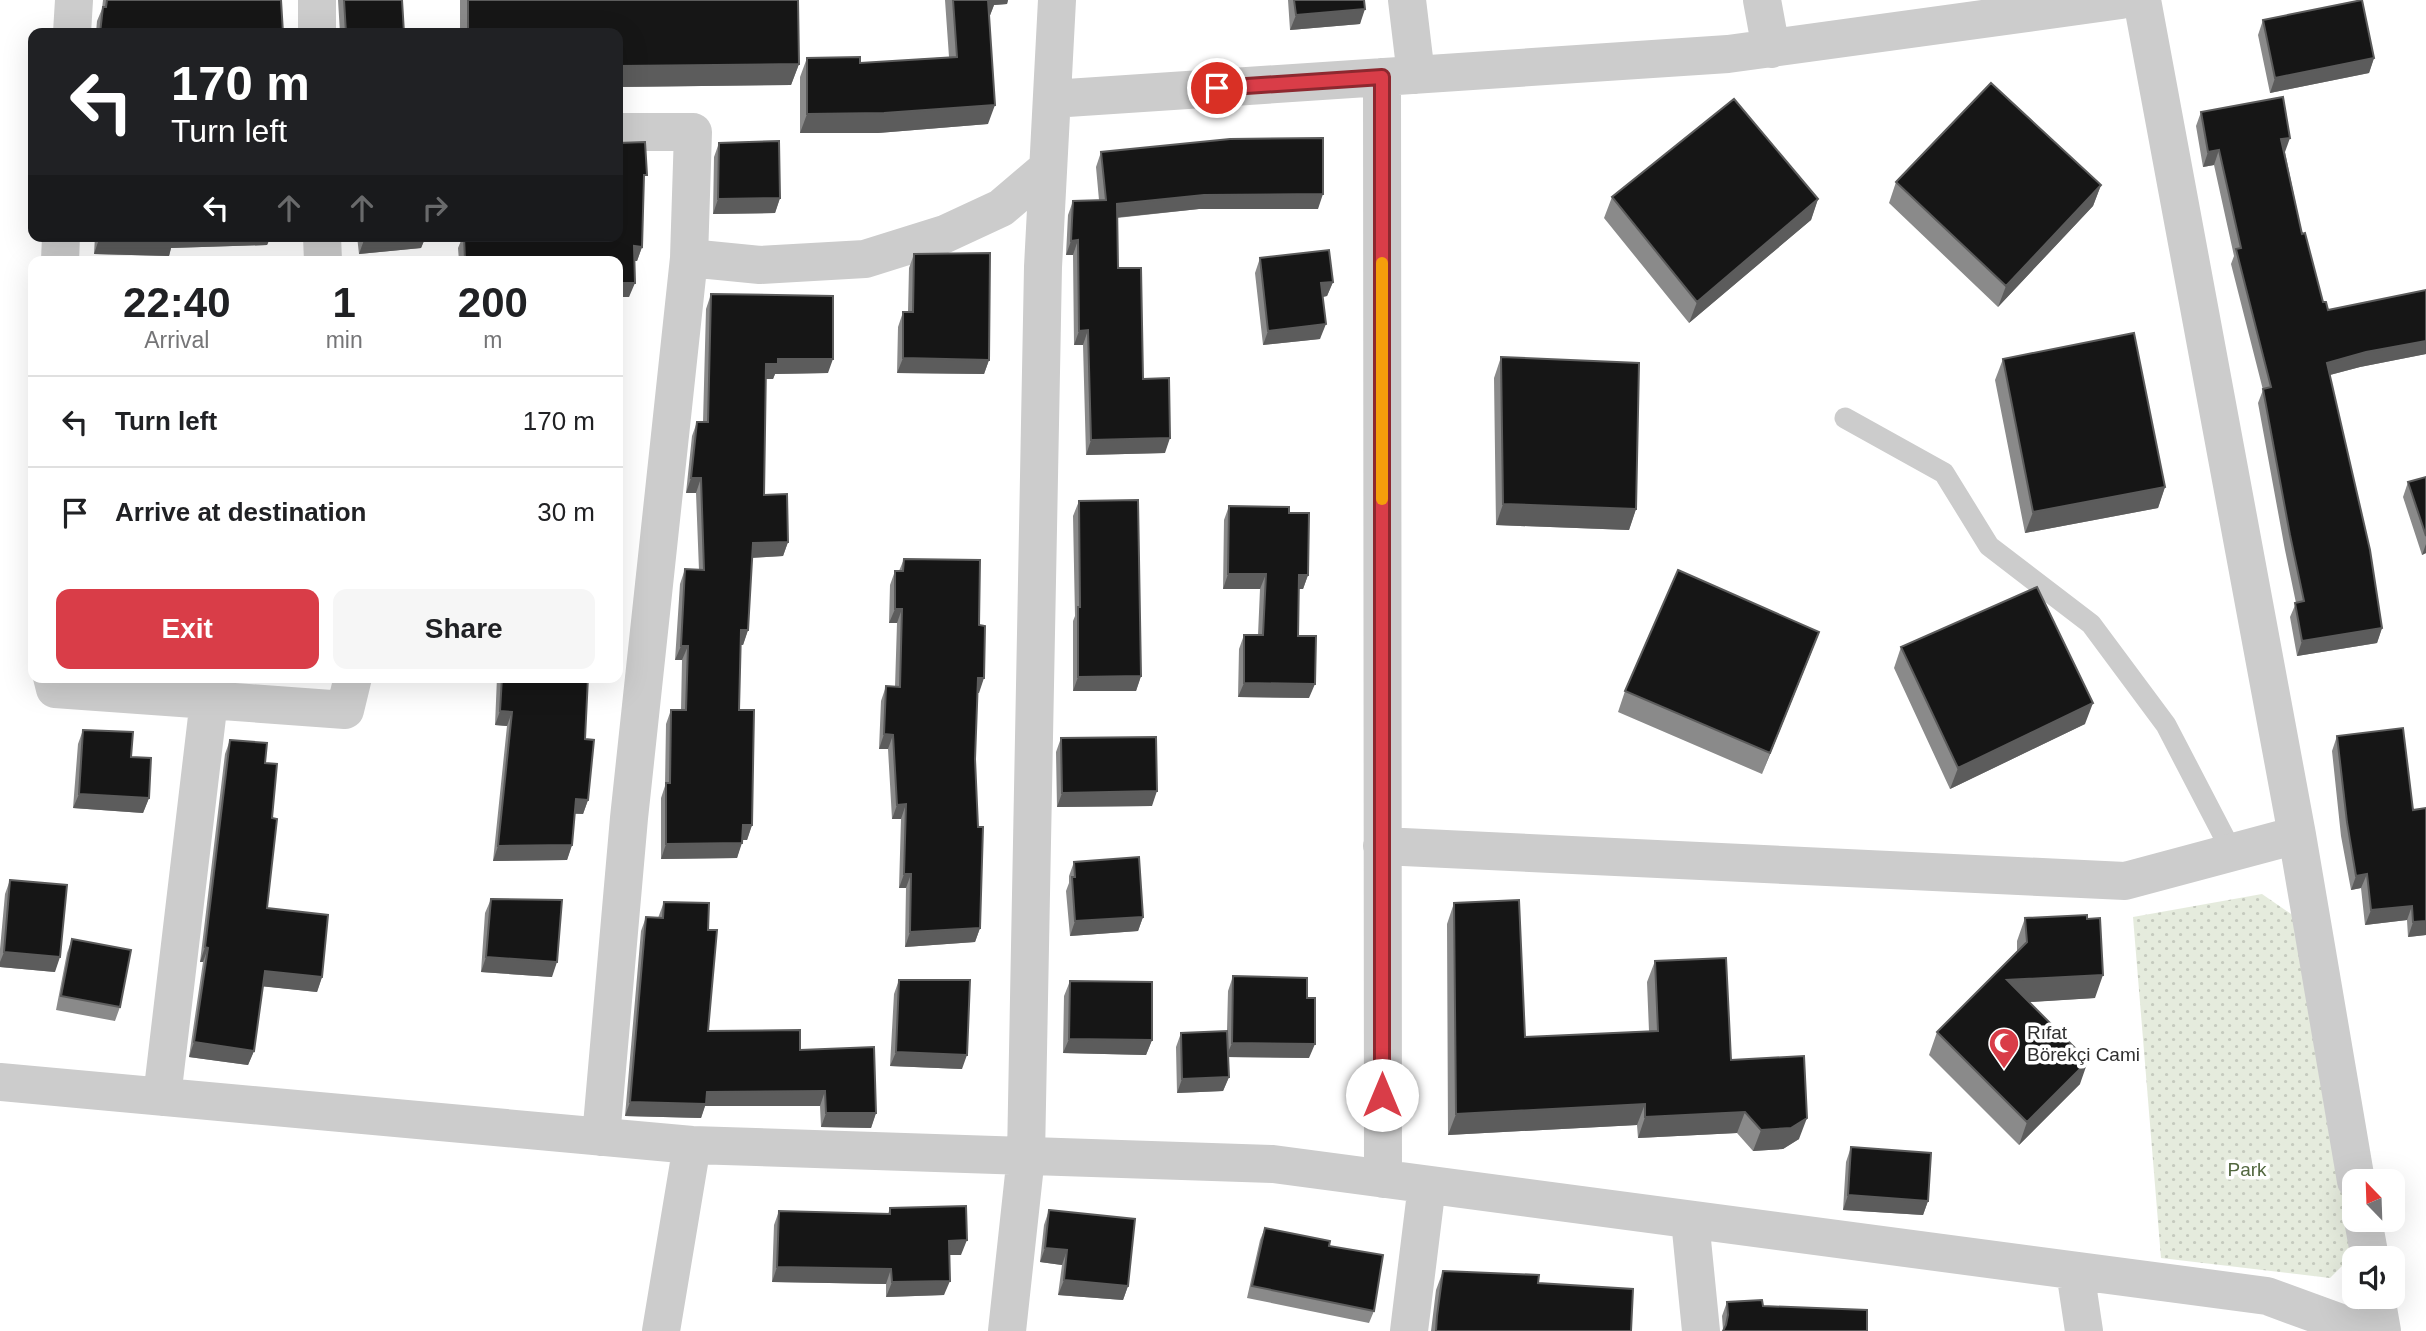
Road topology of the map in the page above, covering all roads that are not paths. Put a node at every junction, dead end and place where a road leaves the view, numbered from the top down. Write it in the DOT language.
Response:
graph roads {
  1 [pos="74,0"];
  2 [pos="317,0"];
  3 [pos="1057,0"];
  4 [pos="1407,0"];
  5 [pos="1762,0"];
  6 [pos="2142,0"];
  7 [pos="2106,2"];
  8 [pos="72,28"];
  9 [pos="317,28"];
  10 [pos="1771,49"];
  11 [pos="1399,76"];
  12 [pos="1052,99"];
  13 [pos="623,132"];
  14 [pos="1048,167"];
  15 [pos="689,258"];
  16 [pos="1845,418"];
  17 [pos="54,683"];
  18 [pos="352,683"];
  19 [pos="209,700"];
  20 [pos="2297,835"];
  21 [pos="1382,846"];
  22 [pos="2232,852"];
  23 [pos="0,1082"];
  24 [pos="162,1097"];
  25 [pos="601,1137"];
  26 [pos="692,1145"];
  27 [pos="1026,1156"];
  28 [pos="2355,1169"];
  29 [pos="1382,1179"];
  30 [pos="1427,1185"];
  31 [pos="1690,1220"];
  32 [pos="2075,1271"];
  33 [pos="2378,1309"];
  34 [pos="661,1331"];
  35 [pos="1007,1331"];
  36 [pos="1409,1331"];
  37 [pos="1701,1331"];
  38 [pos="2084,1331"];
  39 [pos="2363,1331"];
  40 [pos="2382,1331"];
  1 -- 8 [label="street"];
  2 -- 9 [label="street"];
  3 -- 12 [label="street"];
  4 -- 11 [label="street"];
  5 -- 10 [label="street"];
  6 -- 20 [label="street"];
  7 -- 10 [label="street"];
  10 -- 11 [label="street"];
  11 -- 12 [label="street"];
  11 -- 21 [label="street"];
  12 -- 14 [label="street"];
  13 -- 15 [label="street"];
  14 -- 15 [label="street"];
  14 -- 27 [label="street"];
  15 -- 25 [label="street"];
  16 -- 22 [label="lane"];
  17 -- 19 [label="street"];
  18 -- 19 [label="street"];
  19 -- 24 [label="street"];
  20 -- 22 [label="street"];
  20 -- 28 [label="street"];
  21 -- 22 [label="street"];
  21 -- 29 [label="street"];
  23 -- 24 [label="street"];
  24 -- 25 [label="street"];
  25 -- 26 [label="street"];
  26 -- 27 [label="street"];
  26 -- 34 [label="street"];
  27 -- 29 [label="street"];
  27 -- 35 [label="street"];
  29 -- 30 [label="street"];
  30 -- 31 [label="street"];
  30 -- 36 [label="street"];
  31 -- 32 [label="street"];
  31 -- 37 [label="street"];
  32 -- 38 [label="street"];
  32 -- 39 [label="street"];
  33 -- 40 [label="street"];
}
